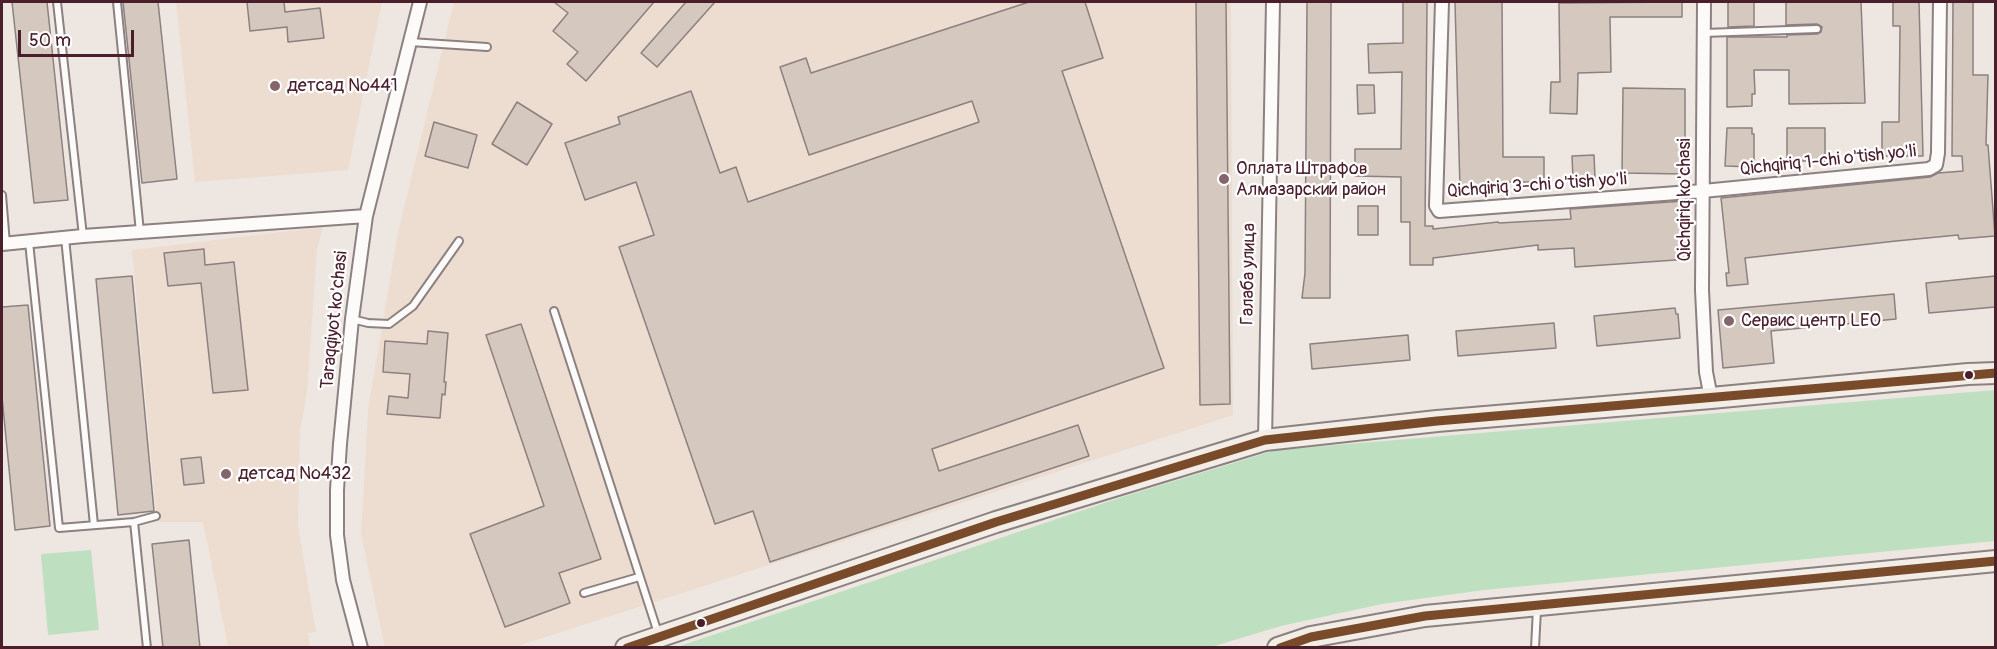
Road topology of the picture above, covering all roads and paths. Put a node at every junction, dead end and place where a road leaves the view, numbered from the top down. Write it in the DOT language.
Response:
graph roads {
  1 [pos="57,2"];
  2 [pos="117,2"];
  3 [pos="420,2"];
  4 [pos="1274,2"];
  5 [pos="1442,2"];
  6 [pos="1704,2"];
  7 [pos="1941,2"];
  8 [pos="1817,29"];
  9 [pos="1703,33"];
  10 [pos="410,42"];
  11 [pos="487,47"];
  12 [pos="1703,191"];
  13 [pos="2,195"];
  14 [pos="366,216"];
  15 [pos="140,232"];
  16 [pos="82,236"];
  17 [pos="65,238"];
  18 [pos="459,241"];
  19 [pos="29,242"];
  20 [pos="4,244"];
  21 [pos="554,311"];
  22 [pos="352,318"];
  23 [pos="1995,373"];
  24 [pos="1711,398"];
  25 [pos="1265,440"];
  26 [pos="156,516"];
  27 [pos="134,522"];
  28 [pos="94,525"];
  29 [pos="1995,561"];
  30 [pos="639,577"];
  31 [pos="584,592"];
  32 [pos="1537,605"];
  33 [pos="660,636"];
  34 [pos="147,648"];
  35 [pos="361,648"];
  36 [pos="626,648"];
  37 [pos="1278,648"];
  38 [pos="1535,648"];
  1 -- 16 [label="lane"];
  2 -- 15 [label="lane"];
  3 -- 10 [label="street, Taraqqiyot ko'chasi"];
  4 -- 25 [label="street, Галаба улица"];
  5 -- 12 [label="street, Qichqiriq 3-chi o'tish yo'li"];
  6 -- 9 [label="street, Qichqiriq ko'chasi"];
  7 -- 12 [label="street, Qichqiriq 1-chi o'tish yo'li"];
  8 -- 9 [label="lane"];
  9 -- 12 [label="street, Qichqiriq ko'chasi"];
  10 -- 11 [label="lane"];
  10 -- 14 [label="street, Taraqqiyot ko'chasi"];
  12 -- 24 [label="street, Qichqiriq ko'chasi"];
  13 -- 20 [label="lane"];
  14 -- 15 [label="street"];
  14 -- 22 [label="street, Taraqqiyot ko'chasi"];
  15 -- 16 [label="street"];
  16 -- 17 [label="street"];
  17 -- 19 [label="street"];
  17 -- 28 [label="lane"];
  18 -- 22 [label="lane"];
  19 -- 20 [label="street"];
  19 -- 28 [label="lane"];
  21 -- 30 [label="lane"];
  22 -- 35 [label="street, Taraqqiyot ko'chasi"];
  23 -- 24 [label="main road"];
  24 -- 25 [label="main road"];
  25 -- 33 [label="main road"];
  26 -- 27 [label="lane"];
  27 -- 28 [label="lane"];
  27 -- 34 [label="lane"];
  29 -- 32 [label="main road"];
  30 -- 31 [label="lane"];
  30 -- 33 [label="lane"];
  32 -- 37 [label="main road"];
  32 -- 38 [label="lane"];
  33 -- 36 [label="main road"];
}
